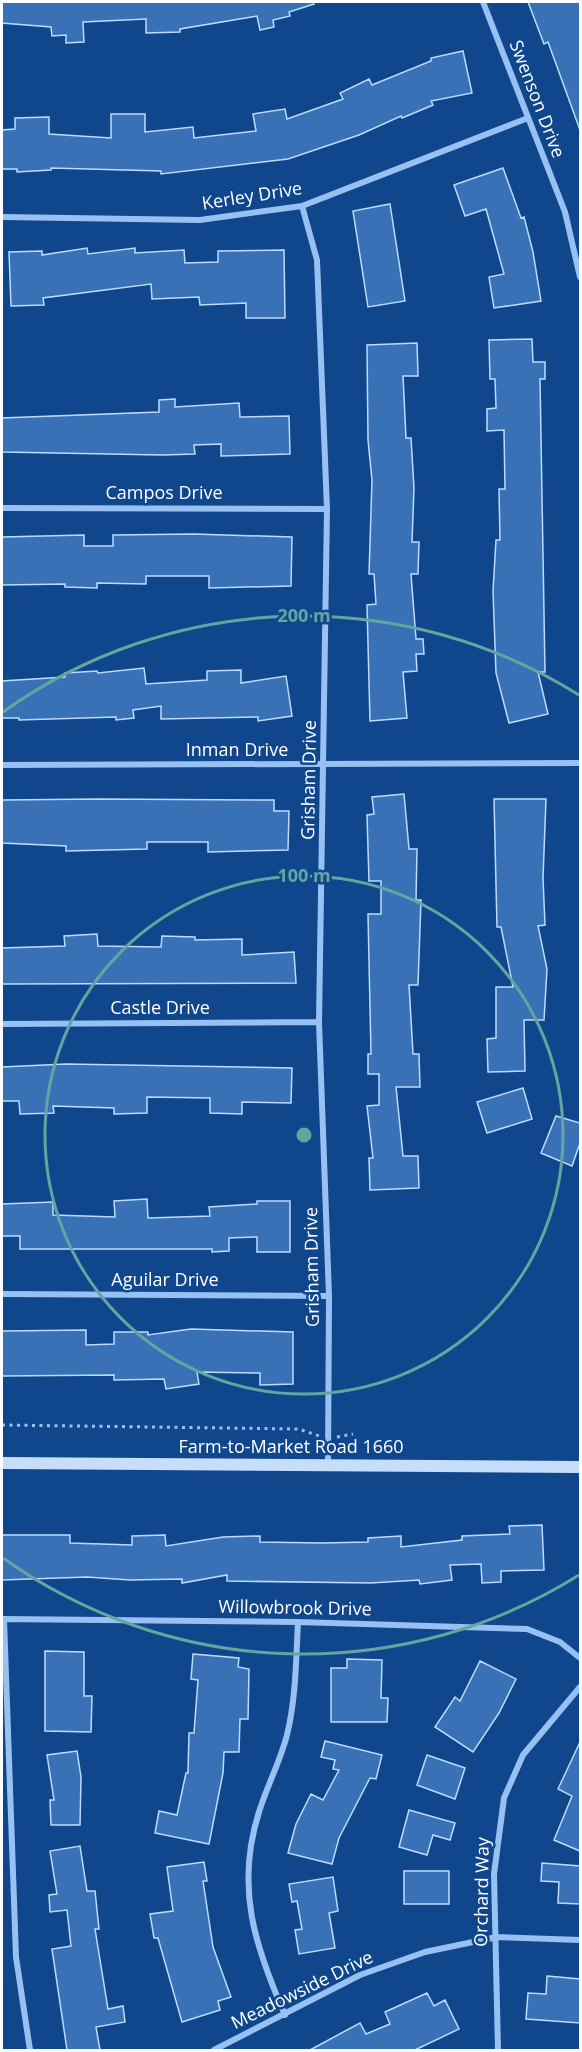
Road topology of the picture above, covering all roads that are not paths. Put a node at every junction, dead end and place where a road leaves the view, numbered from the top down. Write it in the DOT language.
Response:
graph roads {
  1 [pos="483,2"];
  2 [pos="528,118"];
  3 [pos="302,206"];
  4 [pos="2,217"];
  5 [pos="580,277"];
  6 [pos="2,508"];
  7 [pos="327,509"];
  8 [pos="580,763"];
  9 [pos="2,765"];
  10 [pos="325,765"];
  11 [pos="319,1022"];
  12 [pos="2,1024"];
  13 [pos="2,1294"];
  14 [pos="329,1296"];
  15 [pos="2,1462"];
  16 [pos="328,1465"];
  17 [pos="580,1467"];
  18 [pos="3,1619"];
  19 [pos="298,1622"];
  20 [pos="580,1658"];
  21 [pos="580,1687"];
  22 [pos="497,1937"];
  23 [pos="580,1940"];
  24 [pos="285,2015"];
  25 [pos="30,2050"];
  26 [pos="214,2050"];
  27 [pos="498,2050"];
  1 -- 2 [label="street, Swenson Drive"];
  2 -- 3 [label="street, Kerley Drive"];
  2 -- 5 [label="street, Swenson Drive"];
  3 -- 4 [label="street, Kerley Drive"];
  3 -- 7 [label="street, Grisham Drive"];
  6 -- 7 [label="street, Campos Drive"];
  7 -- 10 [label="street, Grisham Drive"];
  8 -- 10 [label="street, Inman Drive"];
  9 -- 10 [label="street, Inman Drive"];
  10 -- 11 [label="street, Grisham Drive"];
  11 -- 12 [label="street, Castle Drive"];
  11 -- 14 [label="street, Grisham Drive"];
  13 -- 14 [label="street, Aguilar Drive"];
  14 -- 16 [label="street, Grisham Drive"];
  15 -- 16 [label="main road, Farm-to-Market Road 1660"];
  16 -- 17 [label="main road, Farm-to-Market Road 1660"];
  18 -- 19 [label="street, Willowbrook Drive"];
  18 -- 25 [label="street"];
  19 -- 20 [label="street, Willowbrook Drive"];
  19 -- 24 [label="street"];
  21 -- 22 [label="street, Orchard Way"];
  22 -- 23 [label="street, Meadowside Drive"];
  22 -- 24 [label="street, Meadowside Drive"];
  22 -- 27 [label="street, Orchard Way"];
  24 -- 26 [label="street, Meadowside Drive"];
}
